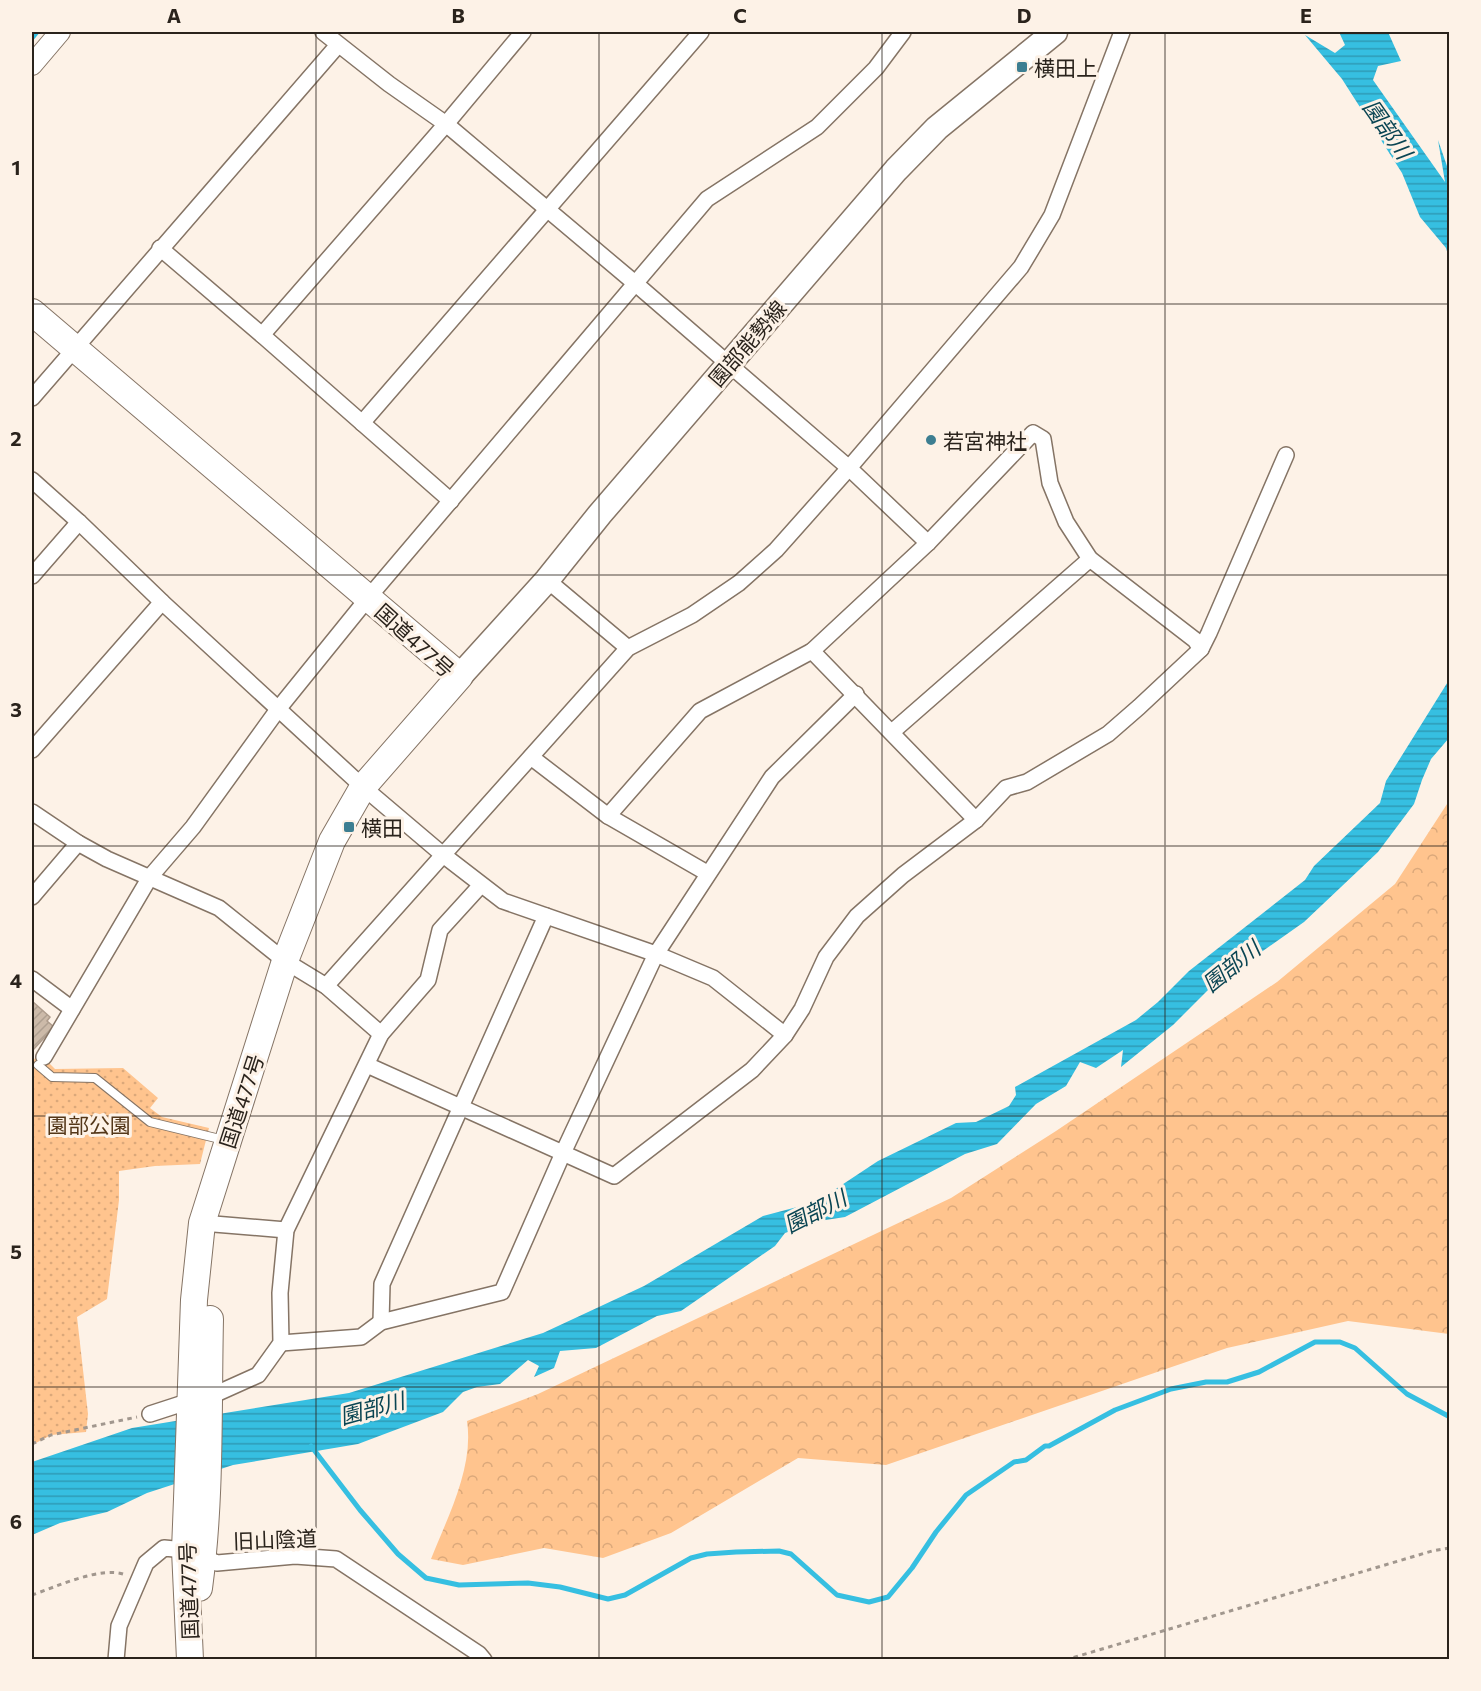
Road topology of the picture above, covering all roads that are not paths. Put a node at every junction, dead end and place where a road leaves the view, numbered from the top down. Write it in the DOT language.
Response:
graph roads {
  1 [pos="60,32"];
  2 [pos="322,32"];
  3 [pos="521,32"];
  4 [pos="701,32"];
  5 [pos="903,32"];
  6 [pos="1055,32"];
  7 [pos="1122,32"];
  8 [pos="338,45"];
  9 [pos="32,65"];
  10 [pos="446,124"];
  11 [pos="547,209"];
  12 [pos="160,248"];
  13 [pos="636,284"];
  14 [pos="32,312"];
  15 [pos="262,335"];
  16 [pos="73,348"];
  17 [pos="729,365"];
  18 [pos="32,398"];
  19 [pos="362,423"];
  20 [pos="1286,455"];
  21 [pos="849,468"];
  22 [pos="32,480"];
  23 [pos="451,501"];
  24 [pos="79,522"];
  25 [pos="928,543"];
  26 [pos="1090,559"];
  27 [pos="32,576"];
  28 [pos="547,580"];
  29 [pos="368,598"];
  30 [pos="162,602"];
  31 [pos="628,648"];
  32 [pos="1201,649"];
  33 [pos="812,651"];
  34 [pos="459,676"];
  35 [pos="855,694"];
  36 [pos="279,708"];
  37 [pos="892,732"];
  38 [pos="32,750"];
  39 [pos="531,757"];
  40 [pos="363,787"];
  41 [pos="32,812"];
  42 [pos="608,816"];
  43 [pos="976,820"];
  44 [pos="78,843"];
  45 [pos="442,854"];
  46 [pos="707,873"];
  47 [pos="150,877"];
  48 [pos="482,885"];
  49 [pos="32,897"];
  50 [pos="546,916"];
  51 [pos="656,954"];
  52 [pos="285,961"];
  53 [pos="32,979"];
  54 [pos="326,986"];
  55 [pos="72,1009"];
  56 [pos="381,1034"];
  57 [pos="785,1035"];
  58 [pos="41,1061"];
  59 [pos="367,1065"];
  60 [pos="461,1107"];
  61 [pos="228,1141"];
  62 [pos="563,1153"];
  63 [pos="208,1224"];
  64 [pos="286,1230"];
  65 [pos="381,1322"];
  66 [pos="281,1343"];
  67 [pos="199,1405"];
  68 [pos="150,1414"];
  69 [pos="194,1554"];
  70 [pos="190,1657"];
  71 [pos="116,1659"];
  72 [pos="484,1659"];
  1 -- 9 [label="street"];
  2 -- 8 [label="street"];
  3 -- 10 [label="street"];
  4 -- 11 [label="street"];
  5 -- 13 [label="street"];
  6 -- 17 [label="main road, 園部能勢線"];
  7 -- 21 [label="street"];
  8 -- 10 [label="street"];
  8 -- 12 [label="street"];
  10 -- 11 [label="street"];
  10 -- 15 [label="street"];
  11 -- 13 [label="street"];
  11 -- 19 [label="street"];
  12 -- 15 [label="street"];
  12 -- 16 [label="street"];
  13 -- 17 [label="street"];
  13 -- 23 [label="street"];
  14 -- 16 [label="highway, 国道477号"];
  15 -- 19 [label="street"];
  16 -- 18 [label="street"];
  16 -- 29 [label="highway, 国道477号"];
  17 -- 21 [label="street"];
  17 -- 28 [label="main road, 園部能勢線"];
  19 -- 23 [label="street"];
  20 -- 32 [label="street"];
  21 -- 25 [label="street"];
  21 -- 31 [label="street"];
  22 -- 24 [label="street"];
  23 -- 29 [label="street"];
  24 -- 27 [label="street"];
  24 -- 30 [label="street"];
  25 -- 26 [label="street"];
  25 -- 33 [label="street"];
  26 -- 32 [label="street"];
  26 -- 37 [label="street"];
  28 -- 31 [label="street"];
  28 -- 34 [label="main road, 園部能勢線"];
  29 -- 34 [label="highway, 国道477号"];
  29 -- 36 [label="street"];
  30 -- 36 [label="street"];
  30 -- 38 [label="street"];
  31 -- 39 [label="street"];
  32 -- 43 [label="street"];
  33 -- 35 [label="street"];
  33 -- 42 [label="street"];
  34 -- 40 [label="highway, 国道477号"];
  35 -- 37 [label="street"];
  35 -- 46 [label="street"];
  36 -- 40 [label="street"];
  36 -- 47 [label="street"];
  37 -- 43 [label="street"];
  39 -- 42 [label="street"];
  39 -- 45 [label="street"];
  40 -- 45 [label="street"];
  40 -- 52 [label="highway, 国道477号"];
  41 -- 44 [label="street"];
  42 -- 46 [label="street"];
  43 -- 57 [label="street"];
  44 -- 47 [label="street"];
  44 -- 49 [label="street"];
  45 -- 48 [label="street"];
  45 -- 54 [label="street"];
  46 -- 51 [label="street"];
  47 -- 52 [label="street"];
  47 -- 55 [label="street"];
  48 -- 50 [label="street"];
  48 -- 56 [label="street"];
  50 -- 51 [label="street"];
  50 -- 60 [label="street"];
  51 -- 57 [label="street"];
  51 -- 62 [label="street"];
  52 -- 54 [label="street"];
  52 -- 61 [label="highway, 国道477号"];
  53 -- 55 [label="street"];
  54 -- 56 [label="street"];
  55 -- 58 [label="street"];
  56 -- 59 [label="street"];
  57 -- 62 [label="street"];
  58 -- 61 [label="lane"];
  59 -- 60 [label="street"];
  59 -- 64 [label="street"];
  60 -- 62 [label="street"];
  60 -- 65 [label="street"];
  61 -- 63 [label="highway, 国道477号"];
  62 -- 65 [label="street"];
  63 -- 64 [label="street"];
  63 -- 67 [label="highway, 国道477号"];
  64 -- 66 [label="street"];
  65 -- 66 [label="street"];
  66 -- 67 [label="street"];
  67 -- 68 [label="street"];
  67 -- 69 [label="highway, 国道477号"];
  69 -- 70 [label="highway, 国道477号"];
  69 -- 71 [label="street, 旧山陰道"];
  69 -- 72 [label="street, 旧山陰道"];
}
